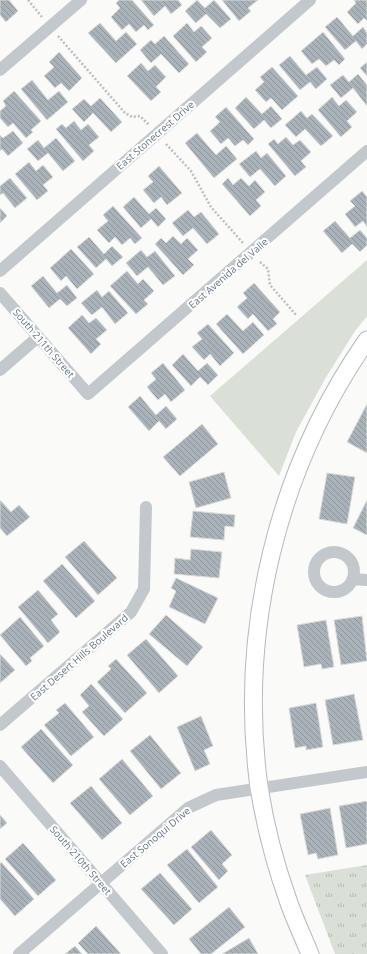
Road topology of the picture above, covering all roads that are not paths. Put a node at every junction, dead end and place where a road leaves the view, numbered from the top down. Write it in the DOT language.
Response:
graph roads {
  1 [pos="81,0"];
  2 [pos="310,0"];
  3 [pos="0,70"];
  4 [pos="367,151"];
  5 [pos="0,271"];
  6 [pos="0,293"];
  7 [pos="38,337"];
  8 [pos="367,340"];
  9 [pos="0,370"];
  10 [pos="88,394"];
  11 [pos="146,507"];
  12 [pos="353,579"];
  13 [pos="367,580"];
  14 [pos="0,725"];
  15 [pos="0,766"];
  16 [pos="367,772"];
  17 [pos="260,787"];
  18 [pos="101,883"];
  19 [pos="19,954"];
  20 [pos="162,954"];
  21 [pos="310,954"];
  1 -- 3 [label="street"];
  2 -- 5 [label="street, East Stonecrest Drive"];
  4 -- 10 [label="street, East Avenida del Valle"];
  6 -- 7 [label="street, South 211th Street"];
  7 -- 9 [label="street"];
  7 -- 10 [label="street, South 211th Street"];
  8 -- 17 [label="street"];
  11 -- 14 [label="street, East Desert Hills Boulevard"];
  12 -- 13 [label="street"];
  15 -- 18 [label="street, South 210th Street"];
  16 -- 17 [label="street, East Sonoqui Drive"];
  17 -- 18 [label="street, East Sonoqui Drive"];
  17 -- 21 [label="street"];
  18 -- 19 [label="street, East Sonoqui Drive"];
  18 -- 20 [label="street, South 210th Street"];
}
